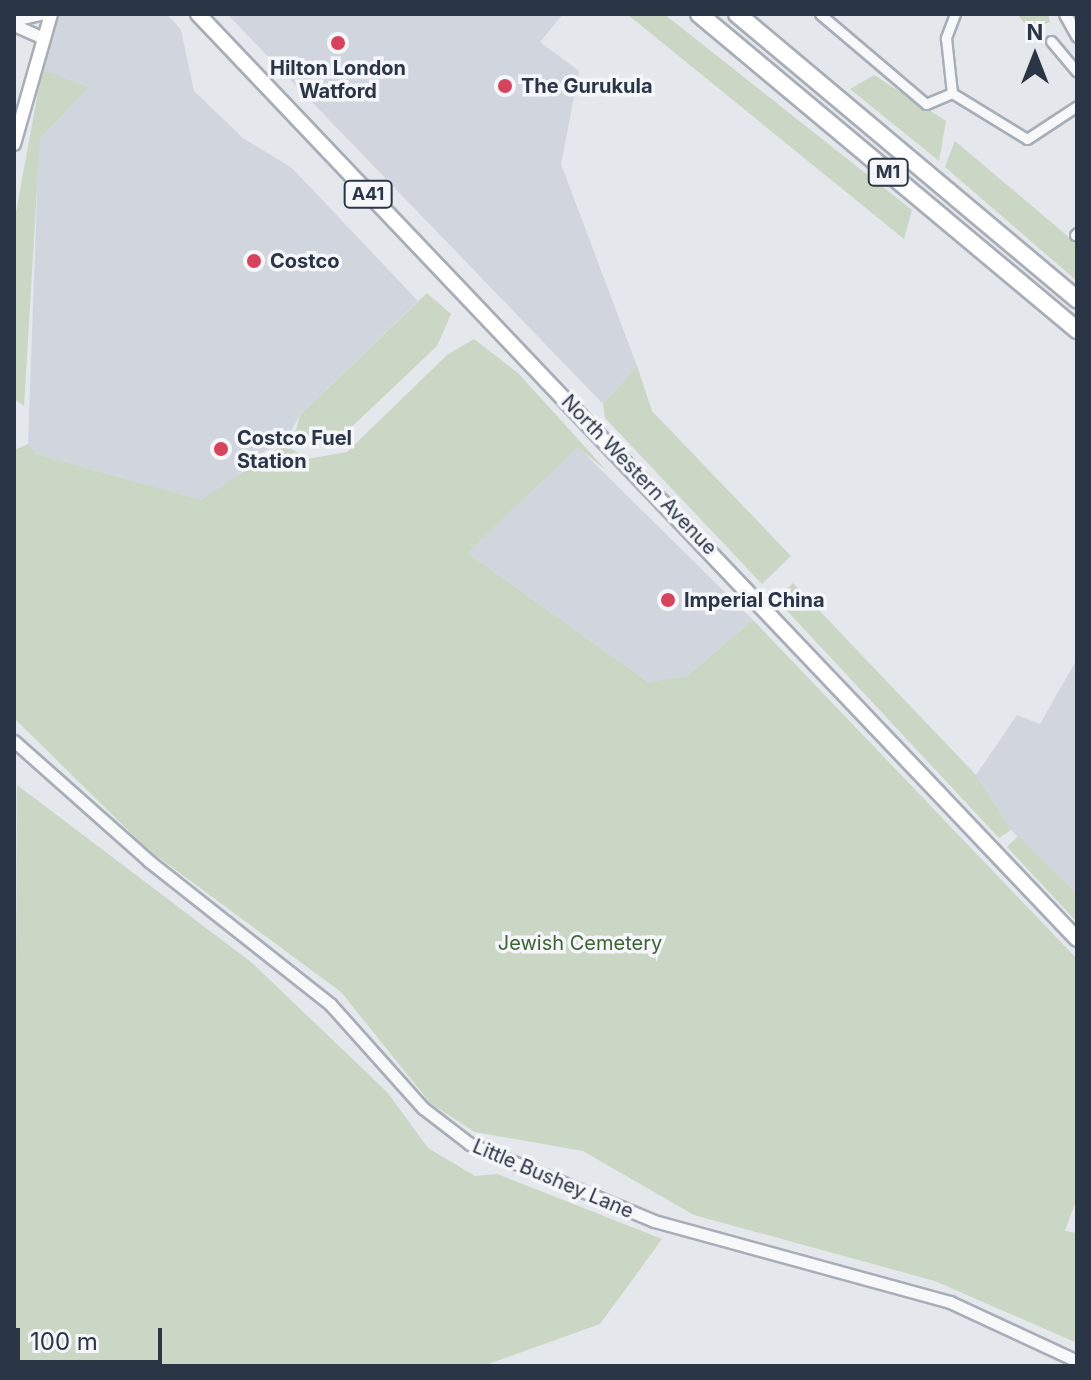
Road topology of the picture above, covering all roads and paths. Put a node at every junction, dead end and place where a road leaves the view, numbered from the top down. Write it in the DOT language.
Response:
graph roads {
  1 [pos="41,14"];
  2 [pos="51,14"];
  3 [pos="198,14"];
  4 [pos="699,14"];
  5 [pos="737,14"];
  6 [pos="820,14"];
  7 [pos="955,14"];
  8 [pos="1065,14"];
  9 [pos="14,22"];
  10 [pos="1077,36"];
  11 [pos="41,37"];
  12 [pos="1051,41"];
  13 [pos="1077,72"];
  14 [pos="952,93"];
  15 [pos="1077,106"];
  16 [pos="14,144"];
  17 [pos="1077,299"];
  18 [pos="1077,330"];
  19 [pos="14,741"];
  20 [pos="1077,939"];
  21 [pos="1077,1361"];
  1 -- 9 [label="street"];
  2 -- 11 [label="main road"];
  3 -- 20 [label="highway, North Western Avenue / A41"];
  4 -- 18 [label="highway, M1"];
  5 -- 17 [label="highway, M1"];
  6 -- 14 [label="street"];
  7 -- 14 [label="street"];
  8 -- 10 [label="street"];
  9 -- 11 [label="street"];
  11 -- 16 [label="main road"];
  12 -- 13 [label="street"];
  14 -- 15 [label="street"];
  19 -- 21 [label="street, Little Bushey Lane"];
}
